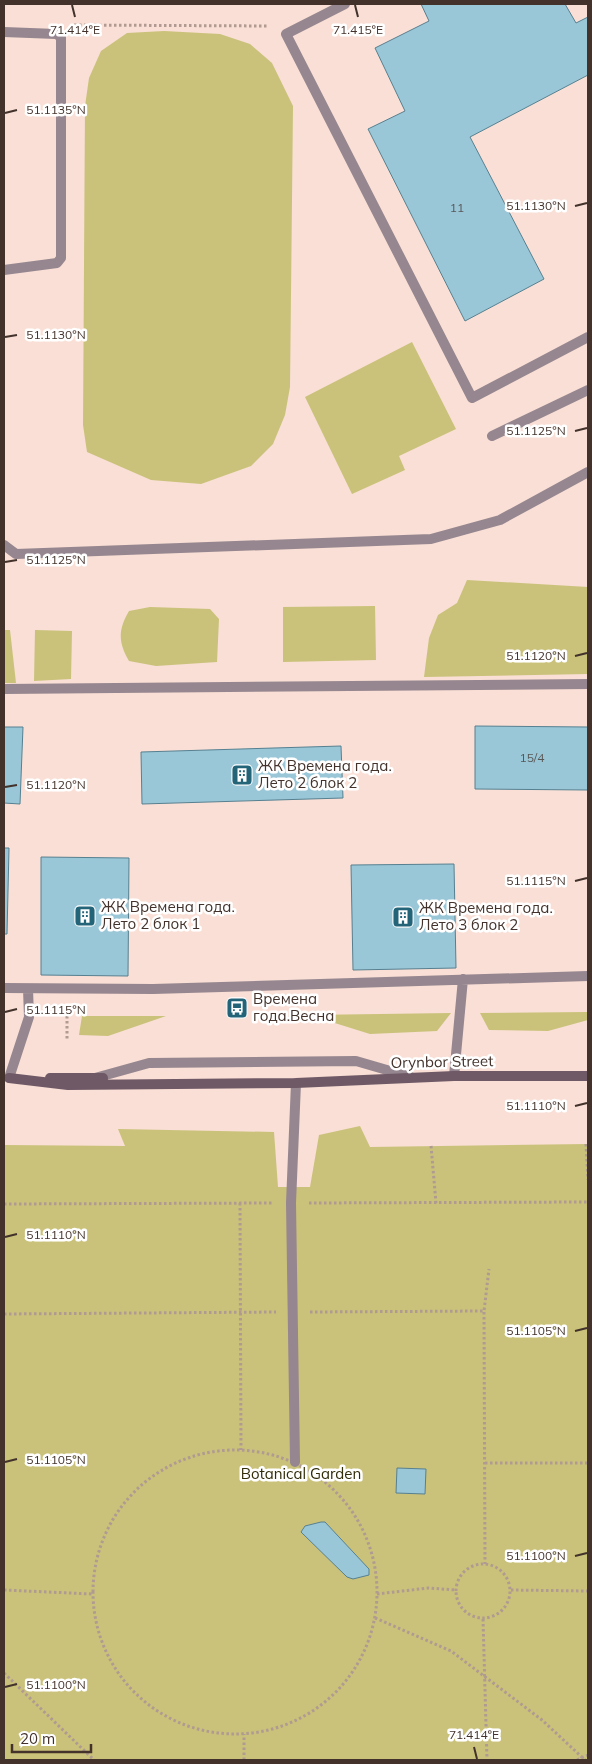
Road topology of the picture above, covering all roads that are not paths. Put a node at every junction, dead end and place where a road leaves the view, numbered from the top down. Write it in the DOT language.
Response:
graph roads {
  1 [pos="345,4"];
  2 [pos="4,32"];
  3 [pos="4,270"];
  4 [pos="588,337"];
  5 [pos="588,390"];
  6 [pos="492,436"];
  7 [pos="586,475"];
  8 [pos="4,545"];
  9 [pos="588,684"];
  10 [pos="4,689"];
  11 [pos="588,976"];
  12 [pos="463,979"];
  13 [pos="4,988"];
  14 [pos="28,988"];
  15 [pos="454,1076"];
  16 [pos="588,1076"];
  17 [pos="6,1078"];
  18 [pos="95,1078"];
  19 [pos="412,1078"];
  20 [pos="296,1083"];
  21 [pos="294,1462"];
  1 -- 4 [label="lane"];
  2 -- 3 [label="lane"];
  5 -- 6 [label="lane"];
  7 -- 8 [label="lane"];
  9 -- 10 [label="lane"];
  11 -- 12 [label="lane"];
  12 -- 14 [label="lane"];
  12 -- 15 [label="lane"];
  13 -- 14 [label="lane"];
  14 -- 17 [label="lane"];
  15 -- 16 [label="street, Orynbor Street"];
  15 -- 19 [label="street, Orynbor Street"];
  17 -- 18 [label="street, Orynbor Street"];
  17 -- 20 [label="street, Orynbor Street"];
  18 -- 19 [label="lane"];
  18 -- 20 [label="street, Orynbor Street"];
  19 -- 20 [label="street, Orynbor Street"];
  20 -- 21 [label="lane"];
}
